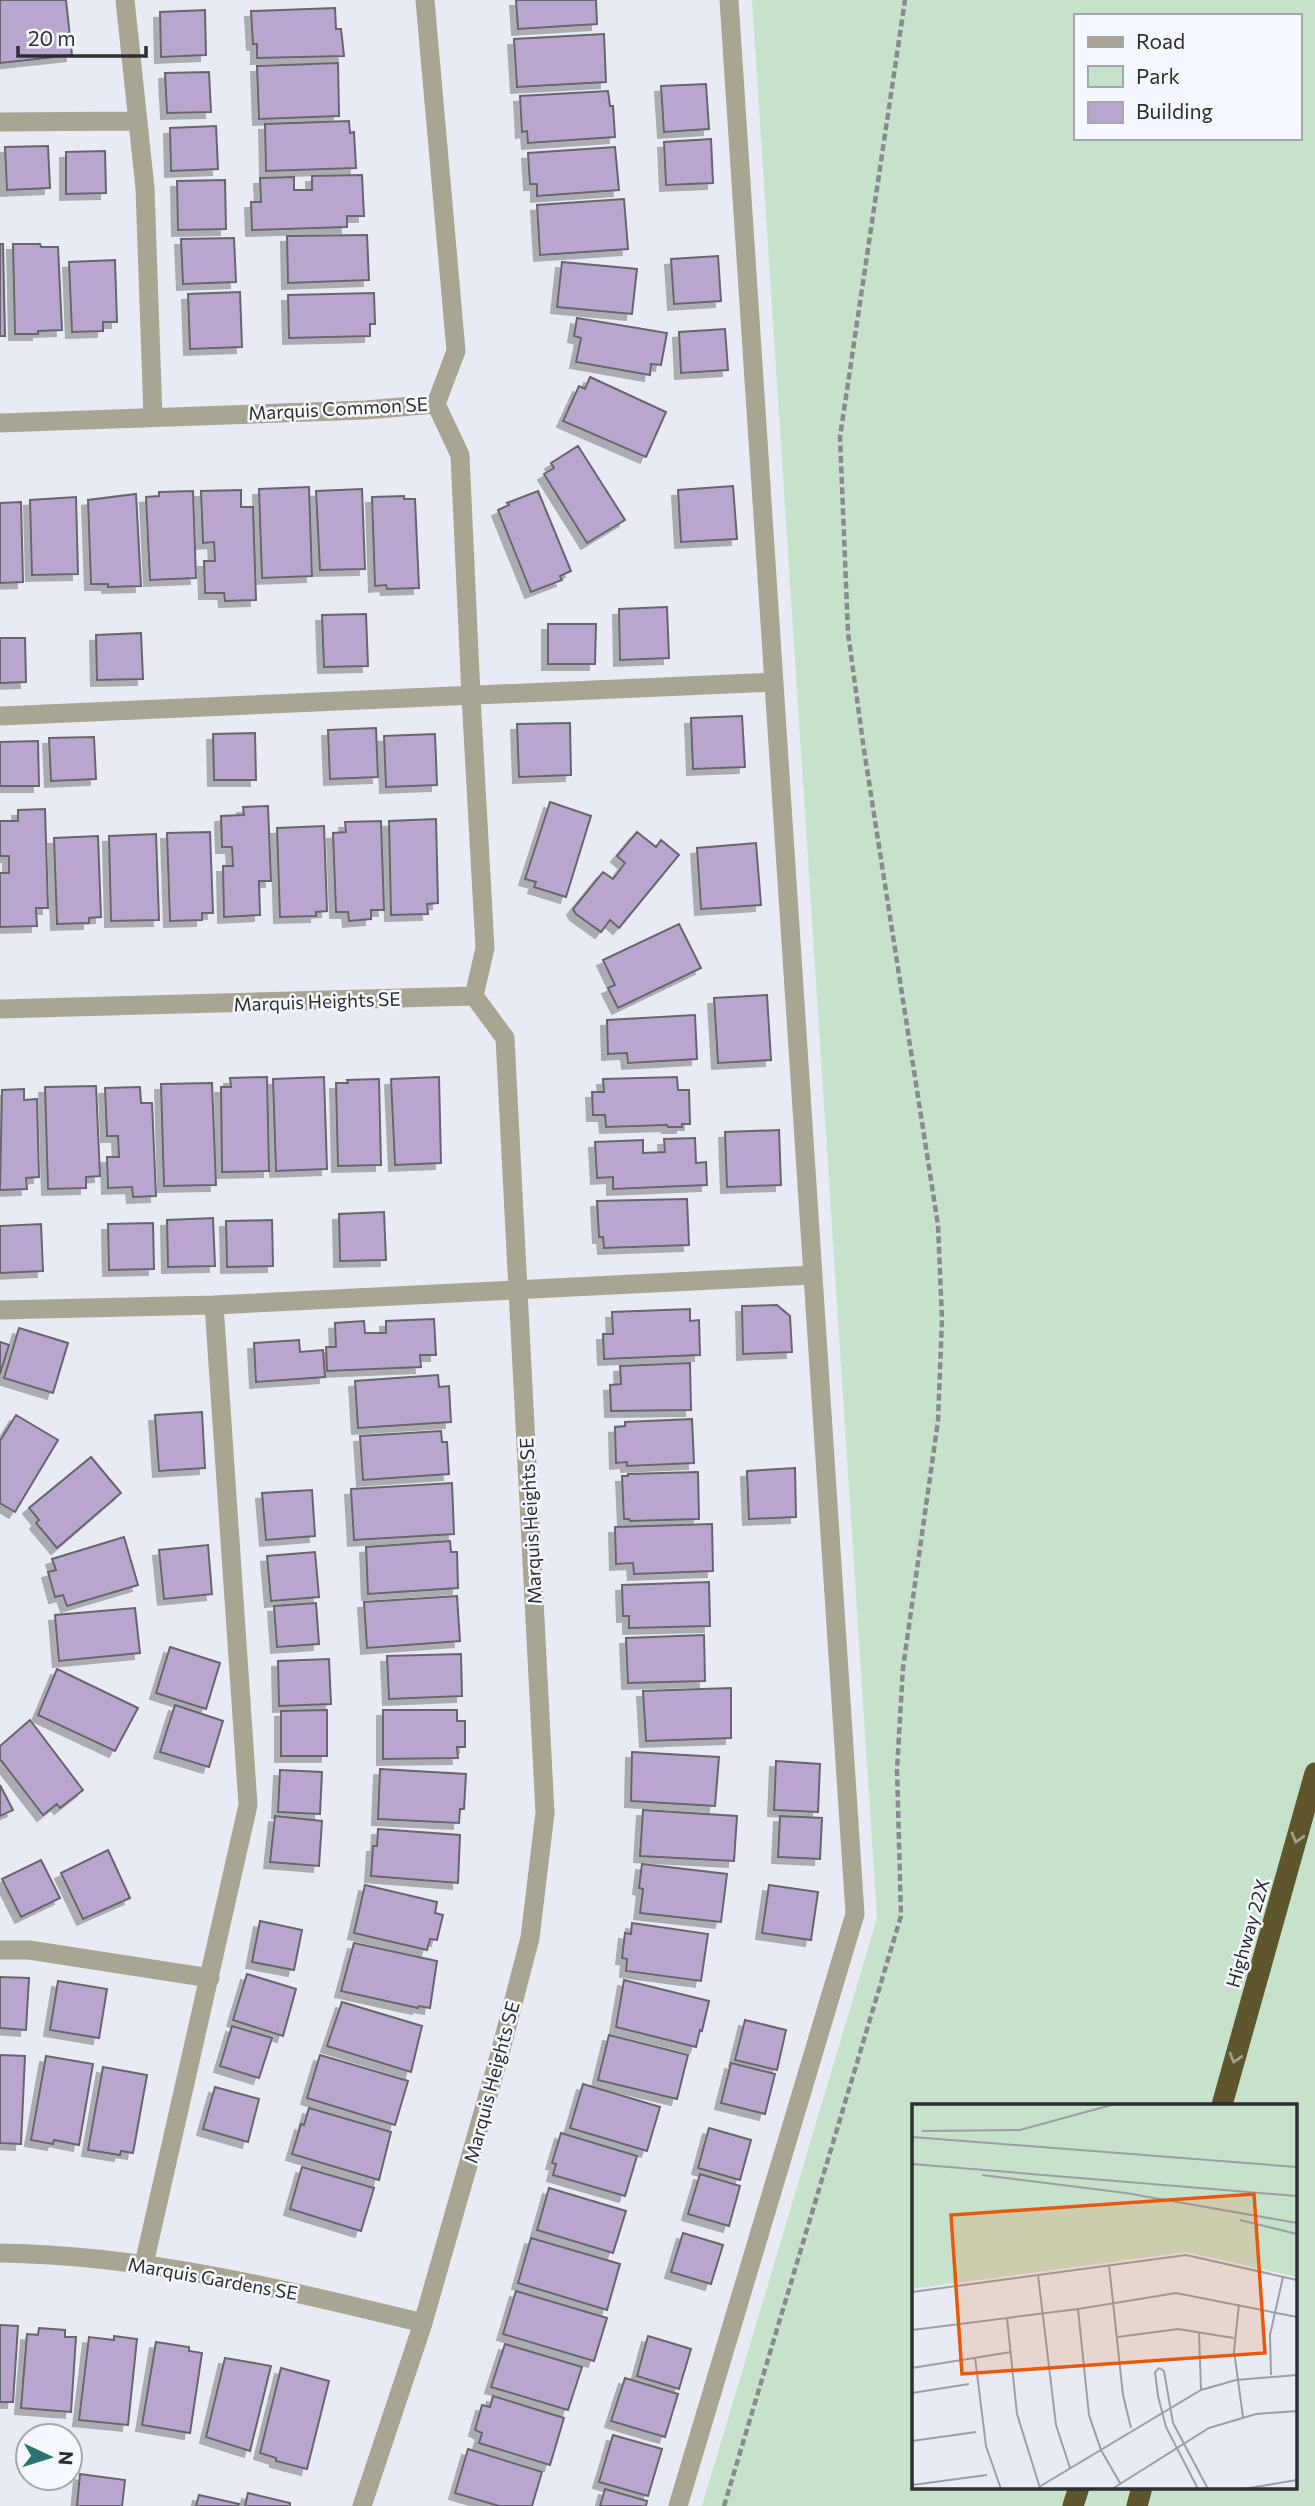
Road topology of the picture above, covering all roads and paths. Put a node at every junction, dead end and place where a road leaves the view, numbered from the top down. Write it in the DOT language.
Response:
graph roads {
  1 [pos="125,0"];
  2 [pos="425,0"];
  3 [pos="729,0"];
  4 [pos="905,0"];
  5 [pos="138,121"];
  6 [pos="0,122"];
  7 [pos="436,404"];
  8 [pos="153,417"];
  9 [pos="0,422"];
  10 [pos="774,682"];
  11 [pos="471,696"];
  12 [pos="0,716"];
  13 [pos="474,996"];
  14 [pos="0,1009"];
  15 [pos="813,1275"];
  16 [pos="518,1291"];
  17 [pos="214,1305"];
  18 [pos="0,1310"];
  19 [pos="1315,1773"];
  20 [pos="0,1950"];
  21 [pos="210,1978"];
  22 [pos="1222,2104"];
  23 [pos="0,2253"];
  24 [pos="144,2264"];
  25 [pos="423,2323"];
  26 [pos="1079,2488"];
  27 [pos="1142,2488"];
  28 [pos="362,2506"];
  29 [pos="678,2506"];
  30 [pos="724,2506"];
  31 [pos="1073,2506"];
  32 [pos="1137,2506"];
  1 -- 5 [label="street"];
  2 -- 7 [label="street, Marquis Common SE"];
  3 -- 10 [label="street"];
  4 -- 30 [label="path"];
  5 -- 6 [label="street"];
  5 -- 8 [label="street"];
  7 -- 8 [label="street, Marquis Common SE"];
  7 -- 11 [label="street"];
  8 -- 9 [label="street, Marquis Common SE"];
  10 -- 11 [label="street"];
  10 -- 15 [label="street"];
  11 -- 12 [label="street"];
  11 -- 13 [label="street"];
  13 -- 14 [label="street, Marquis Heights SE"];
  13 -- 16 [label="street, Marquis Heights SE"];
  15 -- 16 [label="street"];
  15 -- 29 [label="street"];
  16 -- 17 [label="street"];
  16 -- 25 [label="street, Marquis Heights SE"];
  17 -- 18 [label="street"];
  17 -- 21 [label="street"];
  19 -- 22 [label="highway, Highway 22X, one-way"];
  20 -- 21 [label="street"];
  21 -- 24 [label="street"];
  23 -- 24 [label="street, Marquis Gardens SE"];
  24 -- 25 [label="street, Marquis Gardens SE"];
  25 -- 28 [label="street, Marquis Heights SE"];
  26 -- 31 [label="highway"];
  27 -- 32 [label="highway"];
}
